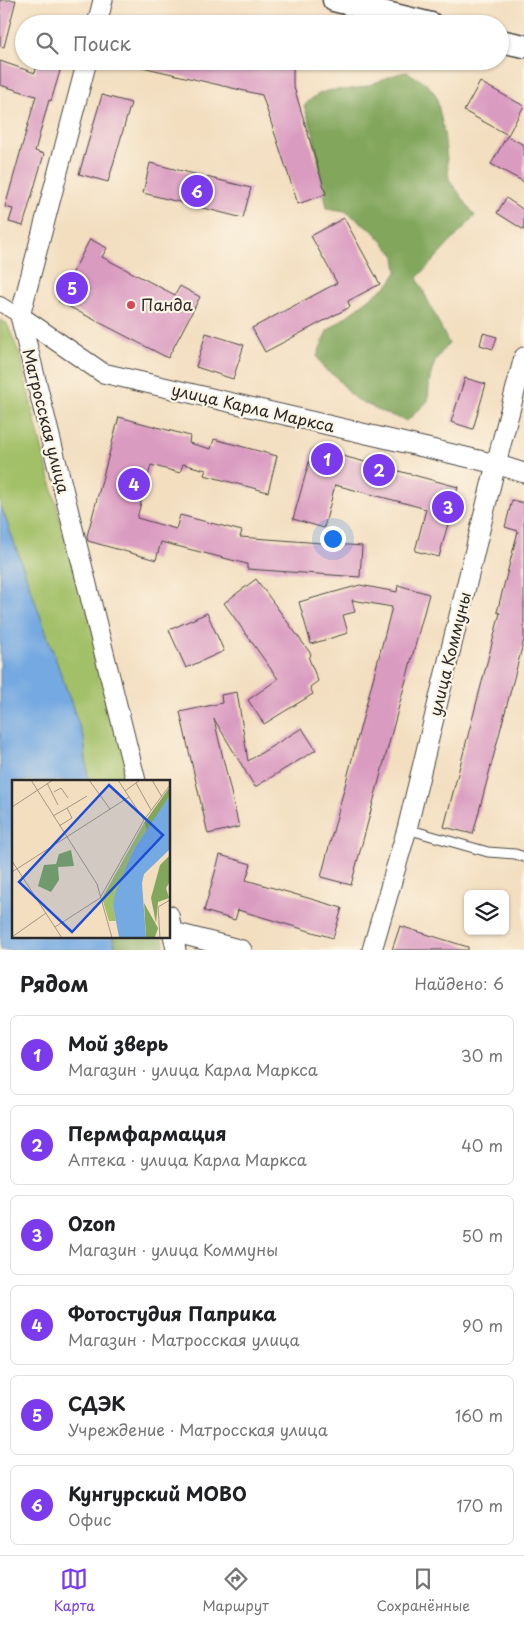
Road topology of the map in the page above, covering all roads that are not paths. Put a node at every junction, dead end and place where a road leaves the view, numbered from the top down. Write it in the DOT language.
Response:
graph roads {
  1 [pos="103,0"];
  2 [pos="334,0"];
  3 [pos="99,15"];
  4 [pos="395,15"];
  5 [pos="509,42"];
  6 [pos="524,46"];
  7 [pos="85,70"];
  8 [pos="0,304"];
  9 [pos="20,316"];
  10 [pos="524,357"];
  11 [pos="496,464"];
  12 [pos="524,473"];
  13 [pos="136,780"];
  14 [pos="407,829"];
  15 [pos="524,857"];
  16 [pos="173,932"];
  17 [pos="242,950"];
  18 [pos="372,950"];
  1 -- 3 [label="street"];
  2 -- 4 [label="street"];
  5 -- 6 [label="street"];
  7 -- 9 [label="street, Матросская улица"];
  8 -- 9 [label="street, улица Карла Маркса"];
  9 -- 11 [label="street, улица Карла Маркса"];
  9 -- 13 [label="street, Матросская улица"];
  10 -- 11 [label="street, улица Коммуны"];
  11 -- 12 [label="street, улица Карла Маркса"];
  11 -- 14 [label="street, улица Коммуны"];
  14 -- 15 [label="lane"];
  14 -- 18 [label="street, улица Коммуны"];
  16 -- 17 [label="street"];
}
